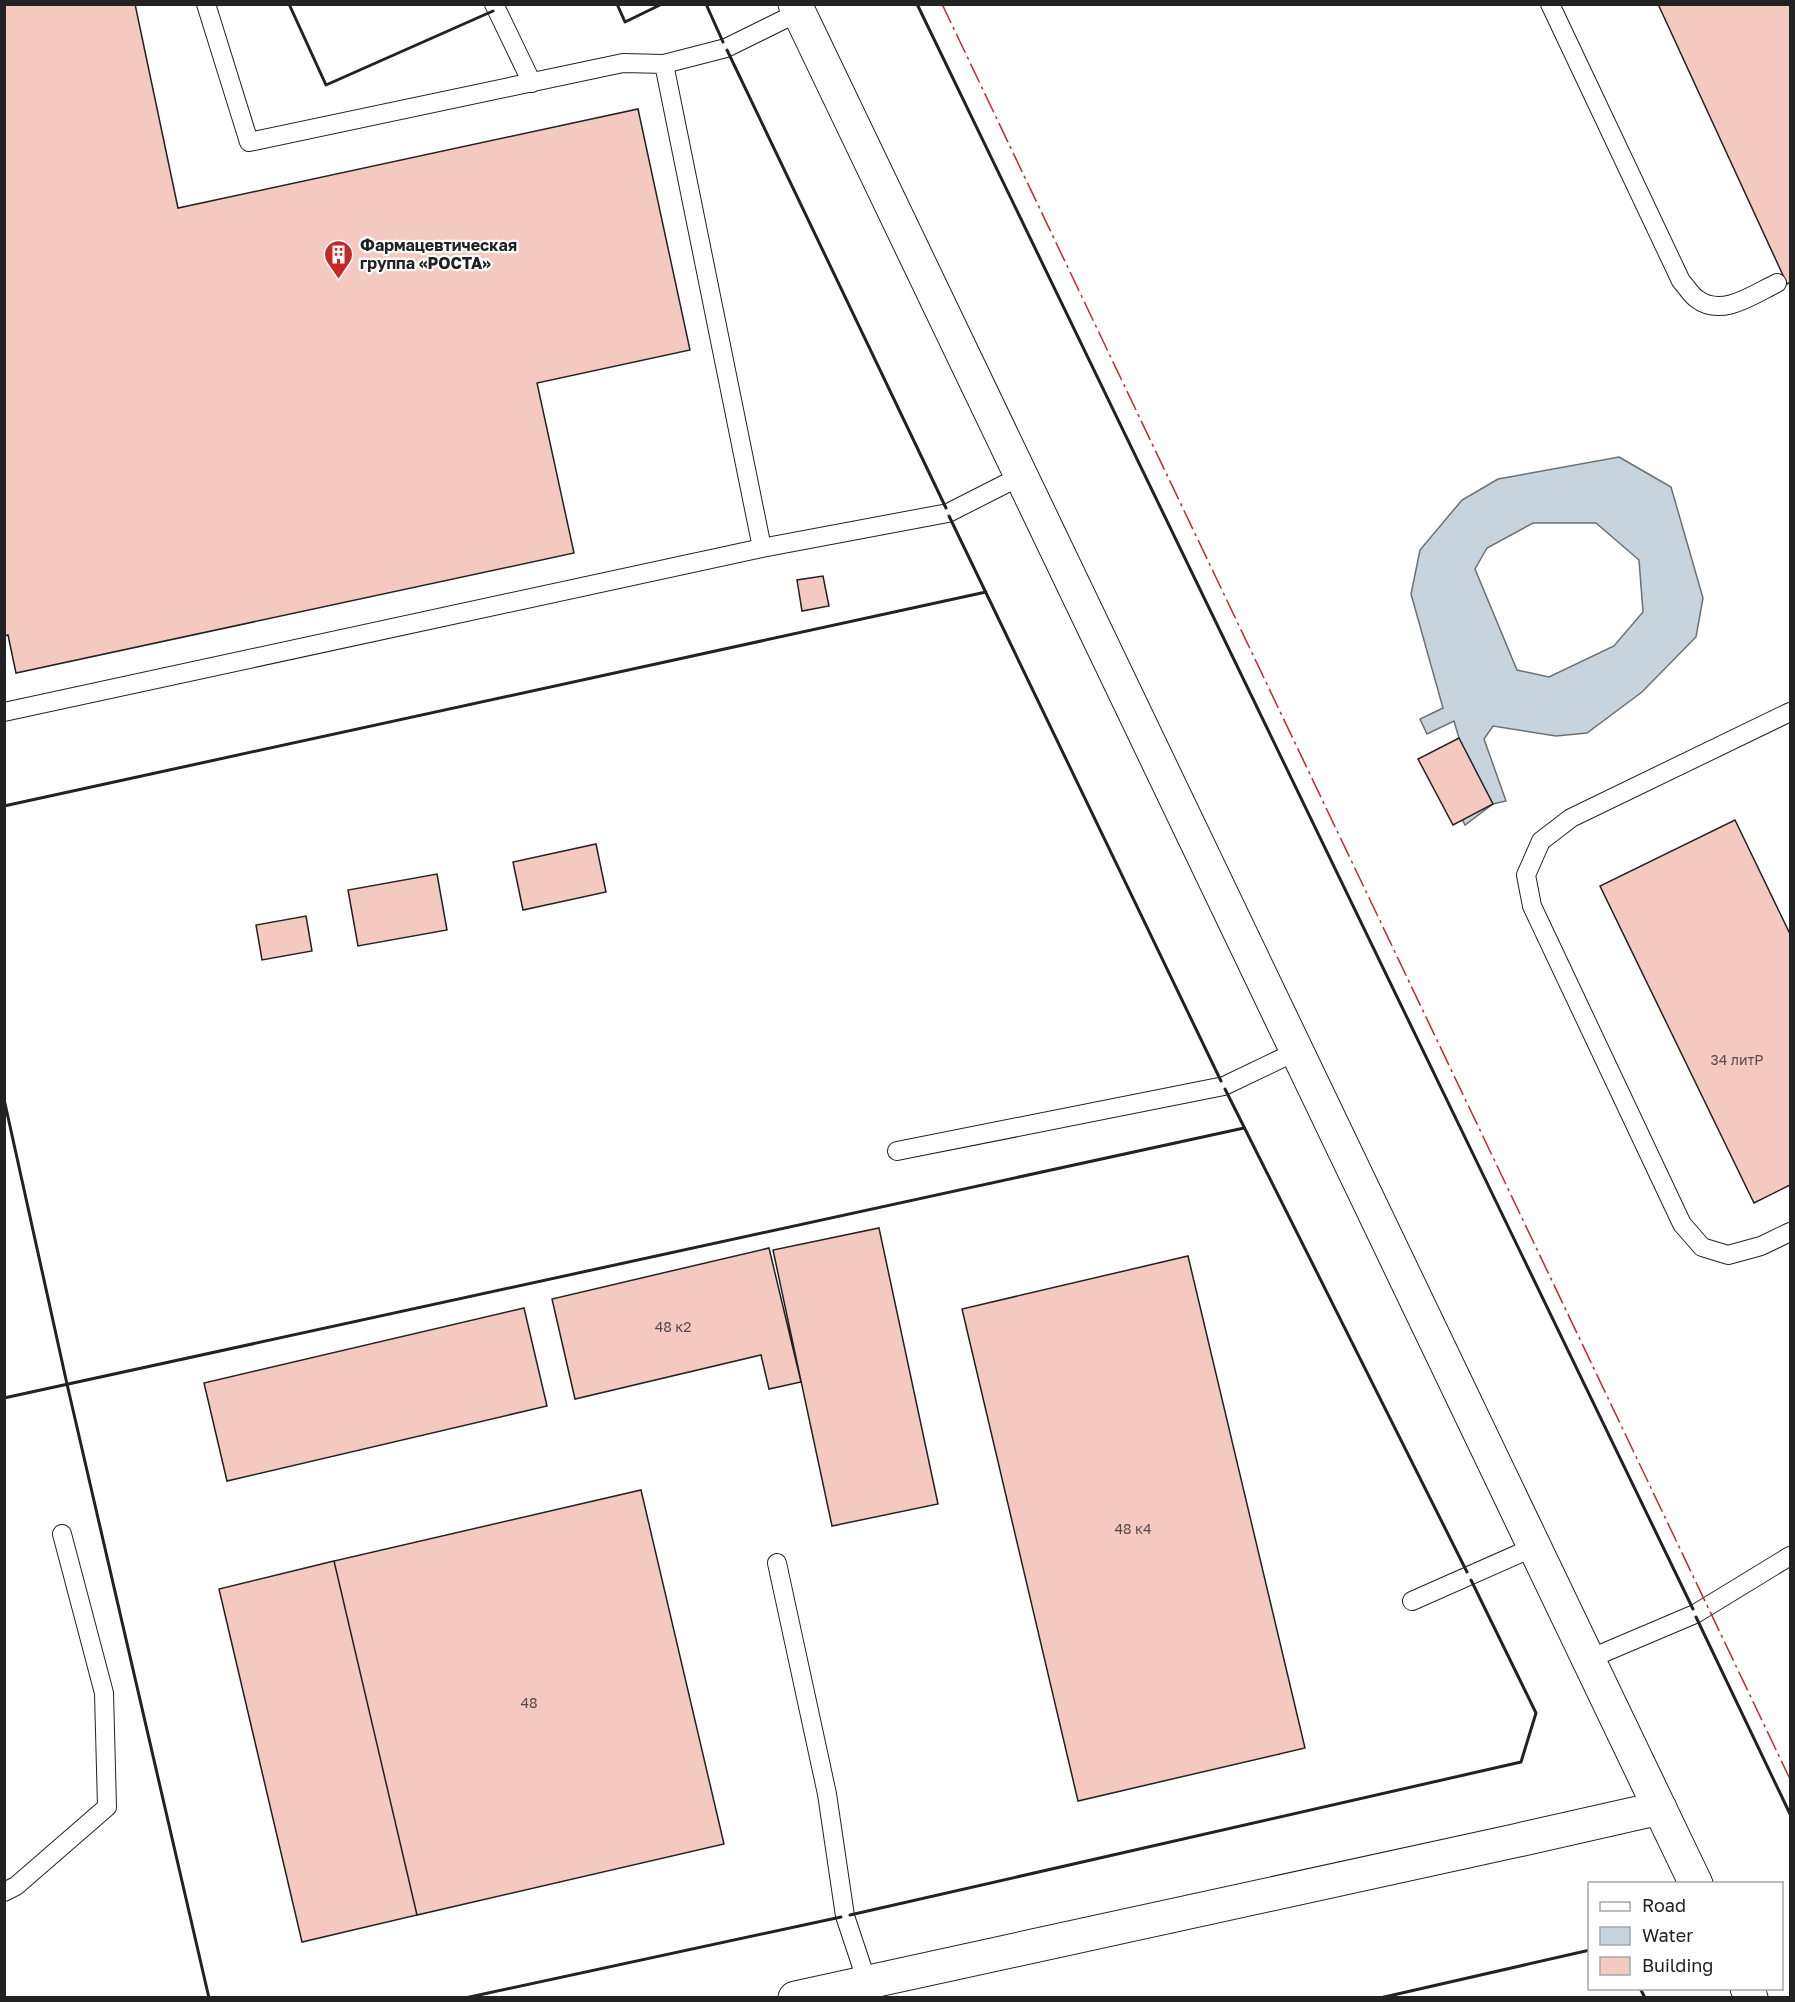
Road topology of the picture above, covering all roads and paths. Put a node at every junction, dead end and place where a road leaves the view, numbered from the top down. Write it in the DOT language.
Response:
graph roads {
  1 [pos="206,4"];
  2 [pos="494,4"];
  3 [pos="1550,4"];
  4 [pos="797,8"];
  5 [pos="664,64"];
  6 [pos="532,82"];
  7 [pos="1777,283"];
  8 [pos="1022,476"];
  9 [pos="762,548"];
  10 [pos="4,712"];
  11 [pos="1791,712"];
  12 [pos="1297,1051"];
  13 [pos="897,1151"];
  14 [pos="1791,1232"];
  15 [pos="62,1534"];
  16 [pos="1534,1547"];
  17 [pos="1791,1556"];
  18 [pos="777,1563"];
  19 [pos="1412,1601"];
  20 [pos="1588,1659"];
  21 [pos="1660,1808"];
  22 [pos="1695,1882"];
  23 [pos="4,1892"];
  24 [pos="867,1982"];
  25 [pos="795,1998"];
  1 -- 6 [label="lane"];
  2 -- 6 [label="lane"];
  3 -- 7 [label="lane"];
  4 -- 5 [label="lane"];
  4 -- 8 [label="street"];
  5 -- 6 [label="lane"];
  5 -- 9 [label="lane"];
  8 -- 9 [label="lane"];
  8 -- 12 [label="street"];
  9 -- 10 [label="lane"];
  11 -- 14 [label="lane"];
  12 -- 13 [label="lane"];
  12 -- 16 [label="street"];
  15 -- 23 [label="lane"];
  16 -- 19 [label="lane"];
  16 -- 20 [label="street"];
  17 -- 20 [label="lane"];
  18 -- 24 [label="lane"];
  20 -- 21 [label="street"];
  21 -- 22 [label="street"];
  21 -- 24 [label="street"];
  24 -- 25 [label="street"];
}
